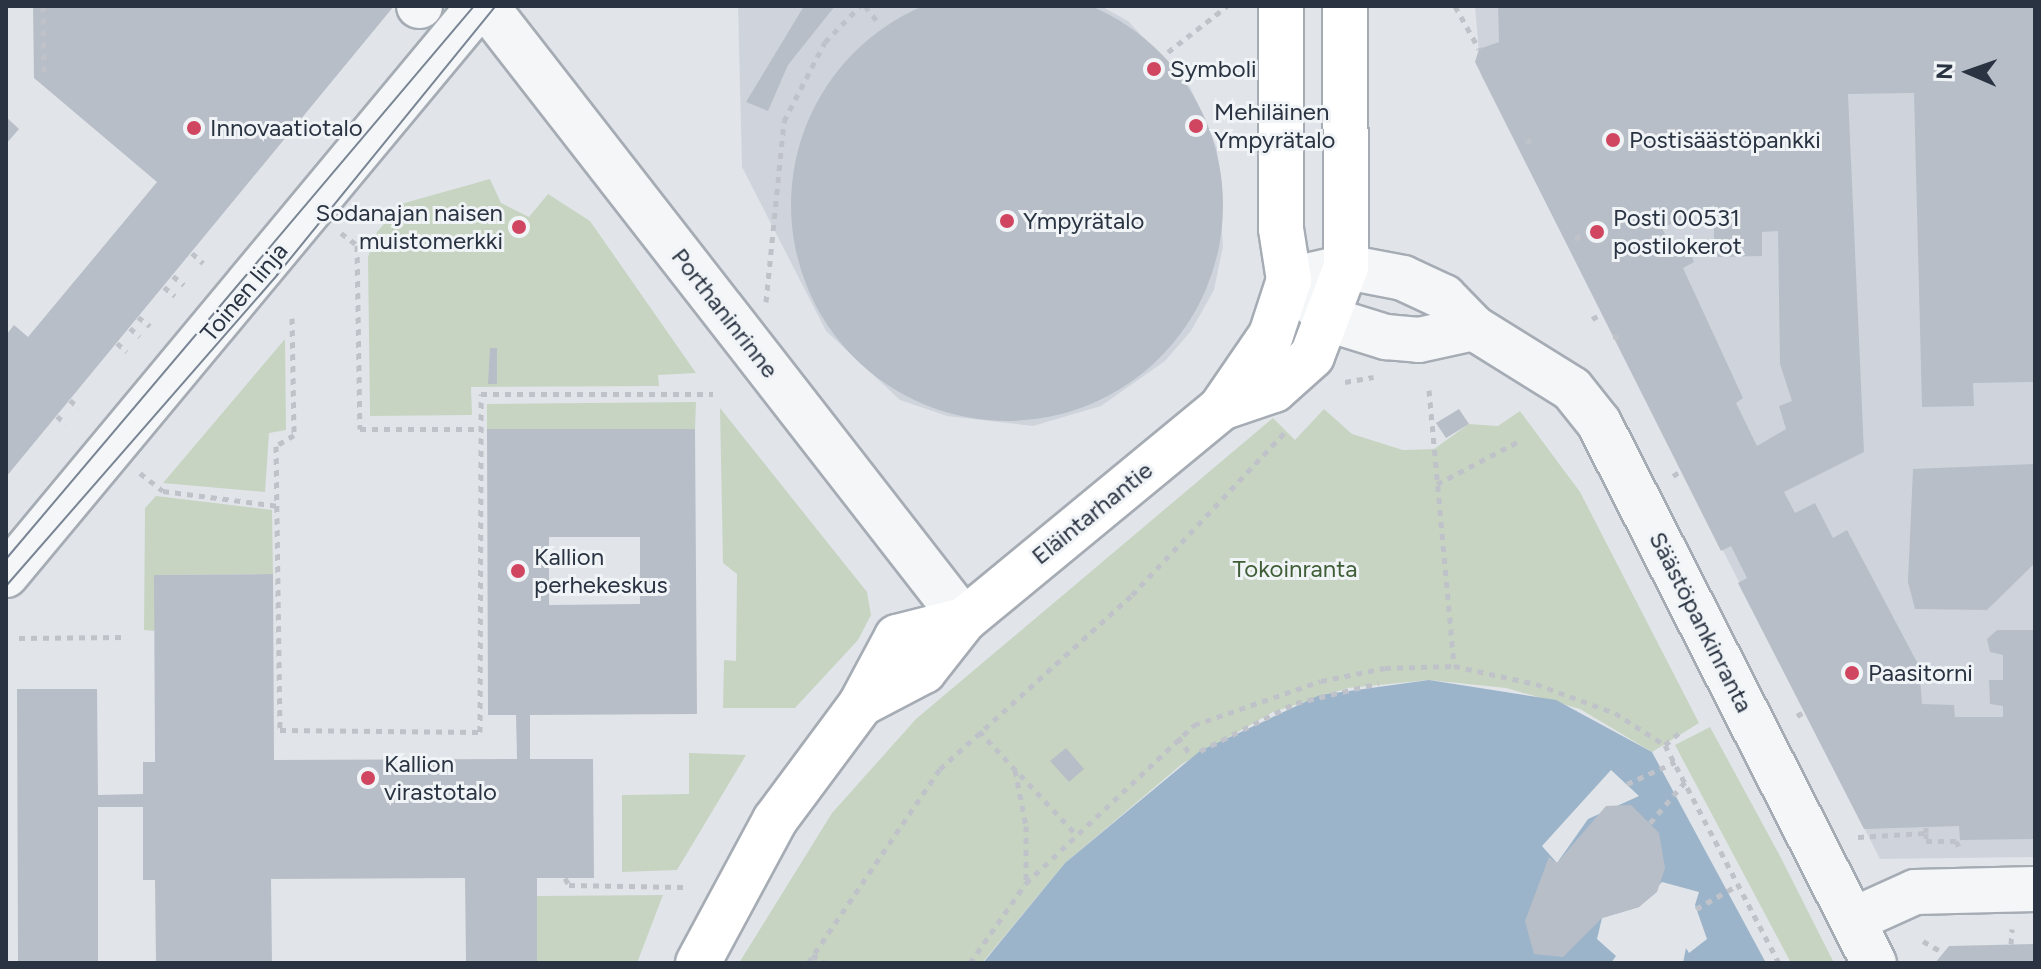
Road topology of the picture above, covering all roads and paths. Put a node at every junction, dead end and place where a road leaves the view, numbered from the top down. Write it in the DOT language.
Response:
graph roads {
  1 [pos="43,6"];
  2 [pos="479,6"];
  3 [pos="486,6"];
  4 [pos="863,6"];
  5 [pos="1227,6"];
  6 [pos="1281,6"];
  7 [pos="1345,6"];
  8 [pos="1455,6"];
  9 [pos="879,23"];
  10 [pos="1479,49"];
  11 [pos="1168,52"];
  12 [pos="44,72"];
  13 [pos="1534,138"];
  14 [pos="1526,143"];
  15 [pos="313,210"];
  16 [pos="1586,232"];
  17 [pos="1575,239"];
  18 [pos="192,253"];
  19 [pos="203,263"];
  20 [pos="1346,267"];
  21 [pos="173,276"];
  22 [pos="1289,280"];
  23 [pos="184,285"];
  24 [pos="164,287"];
  25 [pos="175,296"];
  26 [pos="762,306"];
  27 [pos="1602,314"];
  28 [pos="138,317"];
  29 [pos="292,318"];
  30 [pos="1592,319"];
  31 [pos="1331,320"];
  32 [pos="150,326"];
  33 [pos="130,328"];
  34 [pos="1474,328"];
  35 [pos="1613,336"];
  36 [pos="140,337"];
  37 [pos="1621,338"];
  38 [pos="117,343"];
  39 [pos="127,352"];
  40 [pos="1375,377"];
  41 [pos="1336,384"];
  42 [pos="1429,390"];
  43 [pos="713,394"];
  44 [pos="70,400"];
  45 [pos="79,408"];
  46 [pos="1221,408"];
  47 [pos="57,416"];
  48 [pos="66,424"];
  49 [pos="1291,425"];
  50 [pos="481,429"];
  51 [pos="1521,440"];
  52 [pos="1681,471"];
  53 [pos="1673,476"];
  54 [pos="150,483"];
  55 [pos="1437,484"];
  56 [pos="278,506"];
  57 [pos="6,575"];
  58 [pos="964,620"];
  59 [pos="125,637"];
  60 [pos="19,638"];
  61 [pos="1454,666"];
  62 [pos="1379,683"];
  63 [pos="1804,712"];
  64 [pos="1797,716"];
  65 [pos="979,731"];
  66 [pos="1679,733"];
  67 [pos="1178,737"];
  68 [pos="1665,745"];
  69 [pos="1200,751"];
  70 [pos="1192,757"];
  71 [pos="1675,762"];
  72 [pos="1015,769"];
  73 [pos="1685,782"];
  74 [pos="1627,784"];
  75 [pos="1650,823"];
  76 [pos="1074,832"];
  77 [pos="1858,837"];
  78 [pos="1960,849"];
  79 [pos="565,878"];
  80 [pos="1026,883"];
  81 [pos="1738,885"];
  82 [pos="683,887"];
  83 [pos="2035,889"];
  84 [pos="1696,909"];
  85 [pos="1853,920"];
  86 [pos="1923,941"];
  87 [pos="1940,951"];
  88 [pos="812,955"];
  89 [pos="698,963"];
  90 [pos="808,963"];
  91 [pos="825,963"];
  92 [pos="970,963"];
  93 [pos="1779,963"];
  94 [pos="1874,963"];
  1 -- 12 [label="path"];
  2 -- 15 [label="street, Toinen linja"];
  3 -- 58 [label="street, Porthaninrinne"];
  4 -- 9 [label="path"];
  4 -- 26 [label="path"];
  5 -- 11 [label="path"];
  6 -- 22 [label="main road, Eläintarhantie"];
  7 -- 20 [label="main road, Eläintarhantie"];
  8 -- 10 [label="path"];
  13 -- 14 [label="path"];
  15 -- 50 [label="path"];
  15 -- 57 [label="street, Toinen linja"];
  16 -- 17 [label="path"];
  18 -- 19 [label="path"];
  20 -- 22 [label="street, Säästöpankinranta"];
  20 -- 31 [label="main road, Eläintarhantie"];
  20 -- 34 [label="street, Säästöpankinranta"];
  21 -- 23 [label="path"];
  22 -- 31 [label="street"];
  22 -- 46 [label="main road, Eläintarhantie"];
  24 -- 25 [label="path"];
  27 -- 30 [label="path"];
  28 -- 32 [label="path"];
  29 -- 56 [label="path"];
  31 -- 34 [label="street"];
  31 -- 46 [label="main road, Eläintarhantie"];
  33 -- 36 [label="path"];
  34 -- 85 [label="street, Säästöpankinranta"];
  35 -- 37 [label="path"];
  38 -- 39 [label="path"];
  40 -- 41 [label="path"];
  42 -- 55 [label="path"];
  43 -- 50 [label="path"];
  44 -- 45 [label="path"];
  46 -- 58 [label="main road, Eläintarhantie"];
  47 -- 48 [label="path"];
  49 -- 65 [label="path"];
  50 -- 56 [label="path"];
  51 -- 55 [label="path"];
  52 -- 53 [label="path"];
  54 -- 56 [label="path"];
  55 -- 61 [label="path"];
  58 -- 89 [label="main road, Eläintarhantie"];
  59 -- 60 [label="path"];
  61 -- 67 [label="path"];
  61 -- 68 [label="path"];
  62 -- 69 [label="path"];
  63 -- 64 [label="path"];
  65 -- 72 [label="path"];
  65 -- 88 [label="path"];
  66 -- 68 [label="path"];
  67 -- 70 [label="path"];
  67 -- 76 [label="path"];
  68 -- 71 [label="path"];
  71 -- 73 [label="path"];
  71 -- 74 [label="path"];
  72 -- 76 [label="path"];
  72 -- 80 [label="path"];
  73 -- 75 [label="path"];
  73 -- 81 [label="path"];
  76 -- 80 [label="path"];
  77 -- 78 [label="path"];
  79 -- 82 [label="path"];
  80 -- 92 [label="path"];
  81 -- 84 [label="path"];
  81 -- 93 [label="path"];
  83 -- 85 [label="street"];
  85 -- 94 [label="street, Säästöpankinranta"];
  86 -- 87 [label="path"];
  88 -- 90 [label="path"];
  88 -- 91 [label="path"];
}
